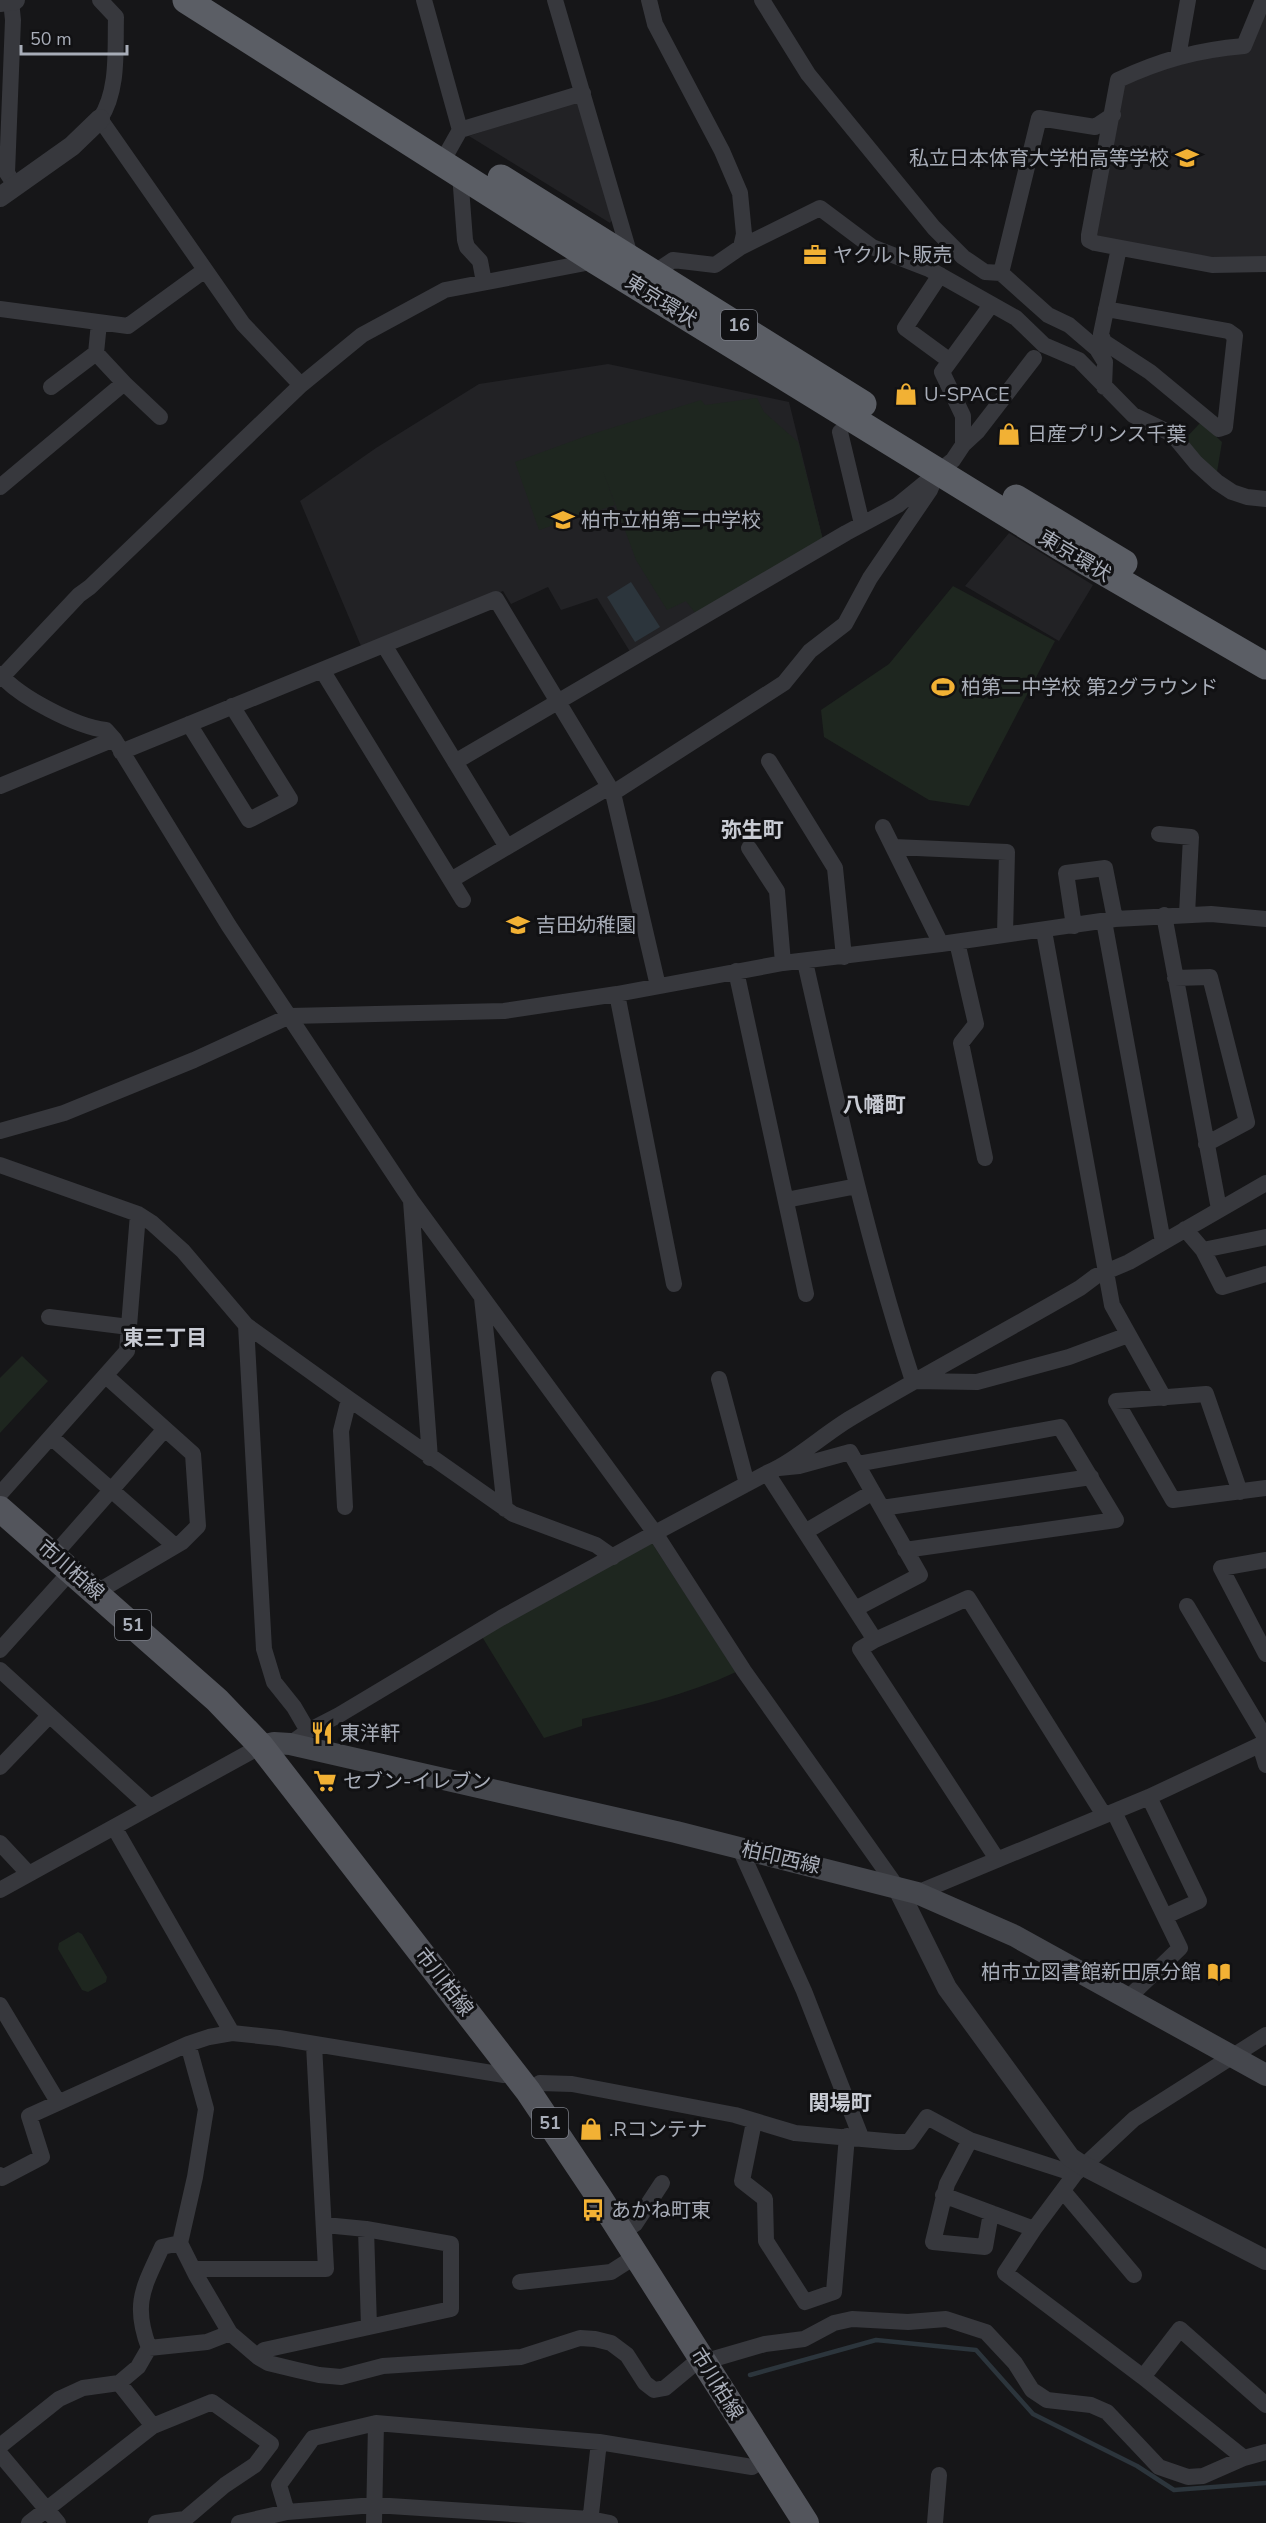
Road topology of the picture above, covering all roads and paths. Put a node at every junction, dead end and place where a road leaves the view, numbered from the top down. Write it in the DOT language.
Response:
graph roads {
  1 [pos="100,0"];
  2 [pos="186,0"];
  3 [pos="215,0"];
  4 [pos="424,0"];
  5 [pos="555,0"];
  6 [pos="648,0"];
  7 [pos="762,0"];
  8 [pos="1188,0"];
  9 [pos="1263,0"];
  10 [pos="8,1"];
  11 [pos="1178,57"];
  12 [pos="584,93"];
  13 [pos="1113,115"];
  14 [pos="100,119"];
  15 [pos="453,153"];
  16 [pos="8,192"];
  17 [pos="741,247"];
  18 [pos="1119,248"];
  19 [pos="631,258"];
  20 [pos="596,261"];
  21 [pos="1266,264"];
  22 [pos="205,270"];
  23 [pos="655,272"];
  24 [pos="1001,273"];
  25 [pos="940,275"];
  26 [pos="484,282"];
  27 [pos="992,305"];
  28 [pos="0,309"];
  29 [pos="1106,309"];
  30 [pos="99,323"];
  31 [pos="96,353"];
  32 [pos="1035,358"];
  33 [pos="950,361"];
  34 [pos="124,383"];
  35 [pos="301,384"];
  36 [pos="51,387"];
  37 [pos="1104,387"];
  38 [pos="160,417"];
  39 [pos="840,432"];
  40 [pos="951,459"];
  41 [pos="0,487"];
  42 [pos="1266,499"];
  43 [pos="862,524"];
  44 [pos="1266,644"];
  45 [pos="384,645"];
  46 [pos="1266,666"];
  47 [pos="322,670"];
  48 [pos="1,677"];
  49 [pos="557,701"];
  50 [pos="232,706"];
  51 [pos="189,724"];
  52 [pos="117,746"];
  53 [pos="769,761"];
  54 [pos="455,762"];
  55 [pos="0,786"];
  56 [pos="611,790"];
  57 [pos="884,826"];
  58 [pos="1159,834"];
  59 [pos="894,847"];
  60 [pos="507,848"];
  61 [pos="749,848"];
  62 [pos="451,880"];
  63 [pos="463,900"];
  64 [pos="1187,914"];
  65 [pos="1164,915"];
  66 [pos="1266,919"];
  67 [pos="1110,920"];
  68 [pos="1074,926"];
  69 [pos="1044,931"];
  70 [pos="1005,934"];
  71 [pos="949,943"];
  72 [pos="844,957"];
  73 [pos="805,962"];
  74 [pos="783,963"];
  75 [pos="736,971"];
  76 [pos="1175,978"];
  77 [pos="658,986"];
  78 [pos="617,994"];
  79 [pos="290,1016"];
  80 [pos="0,1131"];
  81 [pos="1206,1144"];
  82 [pos="985,1158"];
  83 [pos="0,1165"];
  84 [pos="1266,1183"];
  85 [pos="857,1186"];
  86 [pos="411,1200"];
  87 [pos="786,1200"];
  88 [pos="1219,1209"];
  89 [pos="138,1214"];
  90 [pos="1185,1229"];
  91 [pos="1266,1237"];
  92 [pos="1163,1242"];
  93 [pos="1203,1251"];
  94 [pos="1105,1272"];
  95 [pos="1266,1274"];
  96 [pos="674,1284"];
  97 [pos="806,1294"];
  98 [pos="482,1297"];
  99 [pos="49,1317"];
  100 [pos="246,1325"];
  101 [pos="129,1327"];
  102 [pos="1128,1335"];
  103 [pos="106,1376"];
  104 [pos="719,1378"];
  105 [pos="913,1381"];
  106 [pos="1164,1398"];
  107 [pos="349,1400"];
  108 [pos="165,1429"];
  109 [pos="51,1437"];
  110 [pos="430,1458"];
  111 [pos="857,1464"];
  112 [pos="773,1471"];
  113 [pos="1091,1477"];
  114 [pos="747,1484"];
  115 [pos="1266,1488"];
  116 [pos="110,1490"];
  117 [pos="873,1492"];
  118 [pos="1240,1492"];
  119 [pos="0,1494"];
  120 [pos="345,1507"];
  121 [pos="882,1508"];
  122 [pos="0,1509"];
  123 [pos="505,1509"];
  124 [pos="805,1532"];
  125 [pos="655,1533"];
  126 [pos="175,1546"];
  127 [pos="905,1550"];
  128 [pos="613,1557"];
  129 [pos="1266,1560"];
  130 [pos="63,1563"];
  131 [pos="97,1593"];
  132 [pos="1187,1606"];
  133 [pos="855,1609"];
  134 [pos="875,1640"];
  135 [pos="0,1650"];
  136 [pos="1266,1654"];
  137 [pos="0,1670"];
  138 [pos="49,1716"];
  139 [pos="308,1731"];
  140 [pos="1264,1742"];
  141 [pos="290,1744"];
  142 [pos="261,1746"];
  143 [pos="1266,1765"];
  144 [pos="0,1767"];
  145 [pos="1149,1797"];
  146 [pos="149,1806"];
  147 [pos="1109,1814"];
  148 [pos="114,1827"];
  149 [pos="0,1843"];
  150 [pos="740,1849"];
  151 [pos="997,1859"];
  152 [pos="29,1874"];
  153 [pos="0,1890"];
  154 [pos="907,1890"];
  155 [pos="1166,1916"];
  156 [pos="1128,1998"];
  157 [pos="0,2005"];
  158 [pos="232,2033"];
  159 [pos="1266,2035"];
  160 [pos="188,2044"];
  161 [pos="314,2045"];
  162 [pos="1231,2056"];
  163 [pos="513,2070"];
  164 [pos="1266,2075"];
  165 [pos="528,2091"];
  166 [pos="58,2102"];
  167 [pos="754,2122"];
  168 [pos="854,2137"];
  169 [pos="970,2140"];
  170 [pos="1079,2170"];
  171 [pos="0,2175"];
  172 [pos="662,2183"];
  173 [pos="1063,2191"];
  174 [pos="943,2195"];
  175 [pos="991,2213"];
  176 [pos="325,2225"];
  177 [pos="366,2229"];
  178 [pos="1034,2229"];
  179 [pos="622,2233"];
  180 [pos="180,2243"];
  181 [pos="636,2256"];
  182 [pos="1266,2260"];
  183 [pos="193,2268"];
  184 [pos="1134,2275"];
  185 [pos="520,2282"];
  186 [pos="369,2327"];
  187 [pos="230,2332"];
  188 [pos="149,2348"];
  189 [pos="258,2357"];
  190 [pos="702,2360"];
  191 [pos="1143,2377"];
  192 [pos="119,2383"];
  193 [pos="1266,2405"];
  194 [pos="376,2423"];
  195 [pos="153,2426"];
  196 [pos="599,2442"];
  197 [pos="0,2446"];
  198 [pos="1266,2452"];
  199 [pos="0,2454"];
  200 [pos="1244,2458"];
  201 [pos="765,2459"];
  202 [pos="939,2475"];
  203 [pos="374,2505"];
  204 [pos="46,2510"];
  205 [pos="287,2512"];
  206 [pos="590,2521"];
  207 [pos="29,2523"];
  208 [pos="58,2523"];
  209 [pos="156,2523"];
  210 [pos="239,2523"];
  211 [pos="374,2523"];
  212 [pos="610,2523"];
  213 [pos="806,2523"];
  214 [pos="935,2523"];
  1 -- 14 [label="street"];
  2 -- 15 [label="highway, 東京環状 / 16"];
  3 -- 15 [label="highway, 東京環状 / 16"];
  4 -- 15 [label="street"];
  5 -- 12 [label="street"];
  6 -- 17 [label="street"];
  7 -- 24 [label="street"];
  8 -- 11 [label="street"];
  9 -- 11 [label="street"];
  10 -- 16 [label="street"];
  11 -- 13 [label="street"];
  12 -- 15 [label="street"];
  12 -- 19 [label="street"];
  13 -- 18 [label="street"];
  13 -- 24 [label="street"];
  14 -- 16 [label="street"];
  14 -- 22 [label="street"];
  15 -- 19 [label="highway, 東京環状 / 16"];
  15 -- 20 [label="highway, 東京環状 / 16"];
  15 -- 26 [label="street"];
  17 -- 23 [label="street"];
  17 -- 25 [label="street"];
  18 -- 21 [label="street"];
  18 -- 29 [label="street"];
  19 -- 23 [label="highway, 東京環状 / 16"];
  20 -- 26 [label="street"];
  20 -- 40 [label="highway, 東京環状 / 16"];
  22 -- 30 [label="street"];
  22 -- 35 [label="street"];
  23 -- 40 [label="highway, 東京環状 / 16"];
  24 -- 37 [label="street"];
  25 -- 27 [label="street"];
  25 -- 33 [label="street"];
  26 -- 35 [label="street"];
  27 -- 33 [label="street"];
  27 -- 37 [label="street"];
  28 -- 30 [label="street"];
  29 -- 29 [label="street"];
  30 -- 31 [label="street"];
  31 -- 34 [label="street"];
  31 -- 36 [label="street"];
  32 -- 40 [label="street"];
  33 -- 40 [label="street"];
  34 -- 38 [label="street"];
  34 -- 41 [label="street"];
  35 -- 48 [label="street"];
  37 -- 42 [label="street"];
  39 -- 43 [label="street"];
  40 -- 43 [label="street"];
  40 -- 44 [label="highway, 東京環状 / 16"];
  40 -- 46 [label="highway, 東京環状 / 16"];
  40 -- 56 [label="street"];
  43 -- 49 [label="street"];
  45 -- 47 [label="street"];
  45 -- 49 [label="street"];
  45 -- 54 [label="street"];
  47 -- 50 [label="street"];
  47 -- 62 [label="street"];
  48 -- 52 [label="street"];
  49 -- 54 [label="street"];
  49 -- 56 [label="street"];
  50 -- 51 [label="street"];
  50 -- 51 [label="street"];
  51 -- 52 [label="street"];
  52 -- 55 [label="street"];
  52 -- 79 [label="street"];
  53 -- 72 [label="street"];
  54 -- 60 [label="street"];
  56 -- 60 [label="street"];
  56 -- 77 [label="street"];
  57 -- 59 [label="street"];
  58 -- 64 [label="street"];
  59 -- 70 [label="street"];
  59 -- 71 [label="street"];
  60 -- 62 [label="street"];
  61 -- 74 [label="street"];
  62 -- 63 [label="street"];
  64 -- 65 [label="street"];
  64 -- 66 [label="street"];
  65 -- 67 [label="street"];
  65 -- 76 [label="street"];
  67 -- 68 [label="street"];
  67 -- 68 [label="street"];
  67 -- 92 [label="street"];
  68 -- 69 [label="street"];
  69 -- 70 [label="street"];
  69 -- 94 [label="street"];
  70 -- 71 [label="street"];
  71 -- 72 [label="street"];
  71 -- 82 [label="street"];
  72 -- 73 [label="street"];
  73 -- 74 [label="street"];
  73 -- 85 [label="street"];
  74 -- 75 [label="street"];
  75 -- 77 [label="street"];
  75 -- 87 [label="street"];
  76 -- 81 [label="street"];
  76 -- 81 [label="street"];
  77 -- 78 [label="street"];
  78 -- 79 [label="street"];
  78 -- 96 [label="street"];
  79 -- 80 [label="street"];
  79 -- 86 [label="street"];
  81 -- 88 [label="street"];
  83 -- 89 [label="street"];
  84 -- 88 [label="street"];
  85 -- 87 [label="street"];
  85 -- 105 [label="street"];
  86 -- 98 [label="street"];
  86 -- 110 [label="street"];
  87 -- 97 [label="street"];
  88 -- 90 [label="street"];
  89 -- 100 [label="street"];
  89 -- 101 [label="street"];
  90 -- 92 [label="street"];
  90 -- 93 [label="street"];
  91 -- 93 [label="street"];
  92 -- 94 [label="street"];
  93 -- 95 [label="street"];
  94 -- 102 [label="street"];
  94 -- 105 [label="street"];
  98 -- 123 [label="street"];
  98 -- 125 [label="street"];
  99 -- 101 [label="street"];
  100 -- 107 [label="street"];
  100 -- 139 [label="street"];
  101 -- 103 [label="street"];
  102 -- 105 [label="street"];
  102 -- 106 [label="street"];
  103 -- 108 [label="street"];
  103 -- 109 [label="street"];
  104 -- 114 [label="street"];
  105 -- 112 [label="street"];
  106 -- 118 [label="street"];
  106 -- 118 [label="street"];
  107 -- 110 [label="street"];
  107 -- 120 [label="street"];
  108 -- 116 [label="street"];
  108 -- 126 [label="street"];
  109 -- 116 [label="street"];
  109 -- 119 [label="street"];
  110 -- 123 [label="street"];
  111 -- 112 [label="street"];
  111 -- 113 [label="street"];
  111 -- 117 [label="street"];
  112 -- 114 [label="street"];
  112 -- 124 [label="street"];
  113 -- 121 [label="street"];
  113 -- 127 [label="street"];
  114 -- 125 [label="street"];
  115 -- 118 [label="street"];
  116 -- 126 [label="street"];
  116 -- 130 [label="street"];
  117 -- 121 [label="street"];
  117 -- 124 [label="street"];
  121 -- 127 [label="street"];
  122 -- 130 [label="main road, 市川柏線 / 51"];
  123 -- 128 [label="street"];
  124 -- 133 [label="street"];
  125 -- 128 [label="street"];
  125 -- 154 [label="street"];
  126 -- 131 [label="street"];
  127 -- 133 [label="street"];
  128 -- 139 [label="street"];
  129 -- 136 [label="street"];
  130 -- 131 [label="main road, 市川柏線 / 51"];
  130 -- 135 [label="street"];
  131 -- 142 [label="main road, 市川柏線 / 51"];
  132 -- 140 [label="street"];
  133 -- 134 [label="street"];
  134 -- 147 [label="street"];
  134 -- 151 [label="street"];
  137 -- 138 [label="street"];
  138 -- 144 [label="street"];
  138 -- 146 [label="street"];
  139 -- 141 [label="street"];
  140 -- 143 [label="street"];
  140 -- 145 [label="street"];
  141 -- 142 [label="main road, 柏印西線"];
  141 -- 150 [label="main road, 柏印西線"];
  142 -- 146 [label="street"];
  142 -- 163 [label="main road, 市川柏線 / 51"];
  145 -- 147 [label="street"];
  145 -- 155 [label="street"];
  146 -- 148 [label="street"];
  147 -- 151 [label="street"];
  147 -- 155 [label="street"];
  148 -- 152 [label="street"];
  148 -- 158 [label="street"];
  149 -- 152 [label="street"];
  150 -- 154 [label="main road, 柏印西線"];
  150 -- 168 [label="street"];
  151 -- 154 [label="street"];
  152 -- 153 [label="street"];
  154 -- 156 [label="main road, 柏印西線"];
  154 -- 170 [label="street"];
  155 -- 156 [label="street"];
  156 -- 162 [label="main road, 柏印西線"];
  157 -- 166 [label="street"];
  158 -- 160 [label="street"];
  158 -- 161 [label="street"];
  159 -- 162 [label="street"];
  160 -- 166 [label="street"];
  160 -- 180 [label="street"];
  161 -- 163 [label="street"];
  161 -- 176 [label="street"];
  162 -- 164 [label="main road, 柏印西線"];
  162 -- 170 [label="street"];
  163 -- 165 [label="main road, 市川柏線 / 51"];
  165 -- 167 [label="street"];
  165 -- 179 [label="main road, 市川柏線 / 51"];
  166 -- 171 [label="street"];
  167 -- 168 [label="street"];
  167 -- 168 [label="street"];
  168 -- 169 [label="street"];
  169 -- 170 [label="street"];
  169 -- 174 [label="street"];
  170 -- 173 [label="street"];
  170 -- 182 [label="street"];
  172 -- 179 [label="street"];
  173 -- 178 [label="street"];
  173 -- 184 [label="street"];
  174 -- 175 [label="street"];
  174 -- 175 [label="street"];
  175 -- 178 [label="street"];
  176 -- 177 [label="street"];
  176 -- 183 [label="street"];
  177 -- 186 [label="street"];
  177 -- 186 [label="street"];
  178 -- 191 [label="street"];
  179 -- 181 [label="main road, 市川柏線 / 51"];
  180 -- 183 [label="street"];
  180 -- 188 [label="street"];
  181 -- 185 [label="street"];
  181 -- 190 [label="main road, 市川柏線 / 51"];
  183 -- 187 [label="street"];
  186 -- 189 [label="street"];
  187 -- 188 [label="street"];
  187 -- 189 [label="street"];
  188 -- 192 [label="street"];
  189 -- 190 [label="street"];
  190 -- 200 [label="street"];
  190 -- 201 [label="main road, 市川柏線 / 51"];
  191 -- 193 [label="street"];
  191 -- 200 [label="street"];
  192 -- 195 [label="street"];
  192 -- 197 [label="street"];
  194 -- 196 [label="street"];
  194 -- 203 [label="street"];
  194 -- 205 [label="street"];
  195 -- 204 [label="street"];
  195 -- 209 [label="street"];
  196 -- 201 [label="street"];
  196 -- 206 [label="street"];
  198 -- 200 [label="street"];
  199 -- 204 [label="street"];
  201 -- 213 [label="main road, 市川柏線 / 51"];
  202 -- 214 [label="street"];
  203 -- 205 [label="street"];
  203 -- 206 [label="street"];
  203 -- 211 [label="street"];
  204 -- 207 [label="street"];
  204 -- 208 [label="street"];
  205 -- 210 [label="street"];
  206 -- 212 [label="street"];
}
